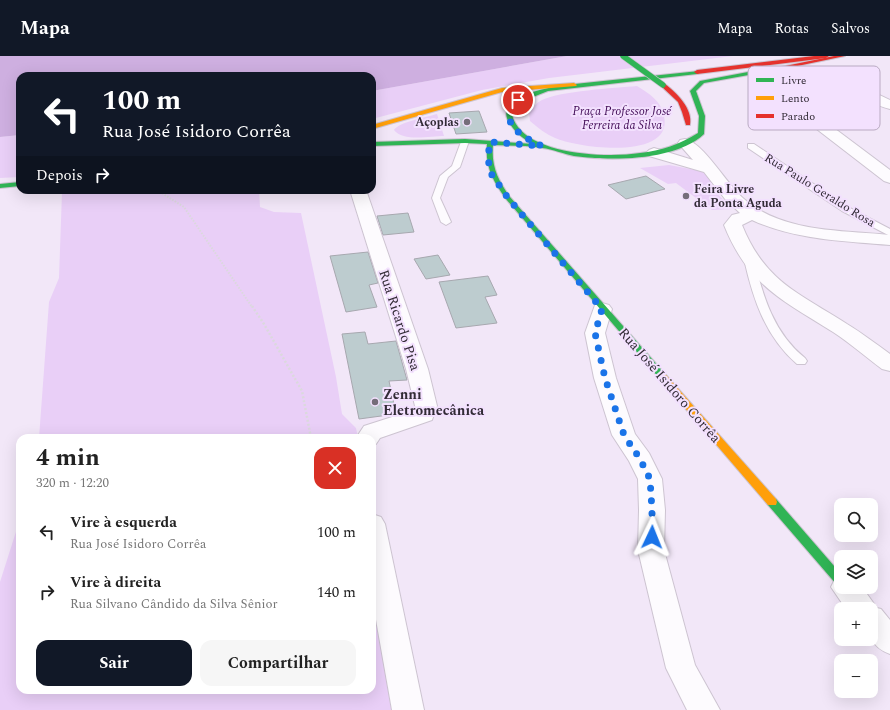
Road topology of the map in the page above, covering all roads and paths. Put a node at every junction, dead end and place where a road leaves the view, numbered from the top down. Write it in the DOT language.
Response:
graph roads {
  1 [pos="623,56"];
  2 [pos="826,56"];
  3 [pos="842,56"];
  4 [pos="799,66"];
  5 [pos="748,74"];
  6 [pos="579,84"];
  7 [pos="880,100"];
  8 [pos="890,105"];
  9 [pos="384,124"];
  10 [pos="376,126"];
  11 [pos="376,129"];
  12 [pos="827,130"];
  13 [pos="376,138"];
  14 [pos="465,140"];
  15 [pos="490,142"];
  16 [pos="388,143"];
  17 [pos="685,143"];
  18 [pos="376,144"];
  19 [pos="542,146"];
  20 [pos="751,146"];
  21 [pos="654,153"];
  22 [pos="709,169"];
  23 [pos="890,178"];
  24 [pos="16,184"];
  25 [pos="0,186"];
  26 [pos="163,194"];
  27 [pos="359,194"];
  28 [pos="753,214"];
  29 [pos="446,222"];
  30 [pos="890,233"];
  31 [pos="865,237"];
  32 [pos="890,240"];
  33 [pos="890,257"];
  34 [pos="749,259"];
  35 [pos="602,309"];
  36 [pos="801,361"];
  37 [pos="890,364"];
  38 [pos="310,434"];
  39 [pos="371,434"];
  40 [pos="376,545"];
  41 [pos="834,574"];
  42 [pos="851,594"];
  43 [pos="857,602"];
  44 [pos="878,626"];
  45 [pos="890,641"];
  46 [pos="408,710"];
  47 [pos="704,710"];
  1 -- 17 [label="main road, bridge"];
  2 -- 6 [label="main road"];
  3 -- 4 [label="main road"];
  5 -- 17 [label="main road"];
  6 -- 9 [label="main road"];
  6 -- 19 [label="main road"];
  7 -- 8 [label="street"];
  9 -- 10 [label="main road"];
  9 -- 11 [label="main road"];
  12 -- 23 [label="street"];
  13 -- 16 [label="main road"];
  14 -- 15 [label="main road"];
  14 -- 16 [label="main road"];
  14 -- 29 [label="lane"];
  15 -- 19 [label="main road"];
  15 -- 35 [label="main road, Rua José Isidoro Corrêa"];
  16 -- 18 [label="main road"];
  17 -- 21 [label="main road"];
  17 -- 22 [label="street"];
  19 -- 21 [label="main road"];
  20 -- 30 [label="lane, Rua Paulo Geraldo Rosa"];
  21 -- 22 [label="street"];
  22 -- 28 [label="street"];
  24 -- 25 [label="main road"];
  26 -- 38 [label="path"];
  27 -- 39 [label="street, Rua Ricardo Pisa"];
  28 -- 31 [label="street"];
  28 -- 34 [label="street"];
  31 -- 32 [label="street"];
  31 -- 33 [label="street"];
  34 -- 36 [label="lane"];
  34 -- 37 [label="street"];
  35 -- 41 [label="main road, Rua José Isidoro Corrêa"];
  35 -- 47 [label="street"];
  40 -- 46 [label="street"];
  42 -- 43 [label="street"];
  44 -- 45 [label="street"];
}
